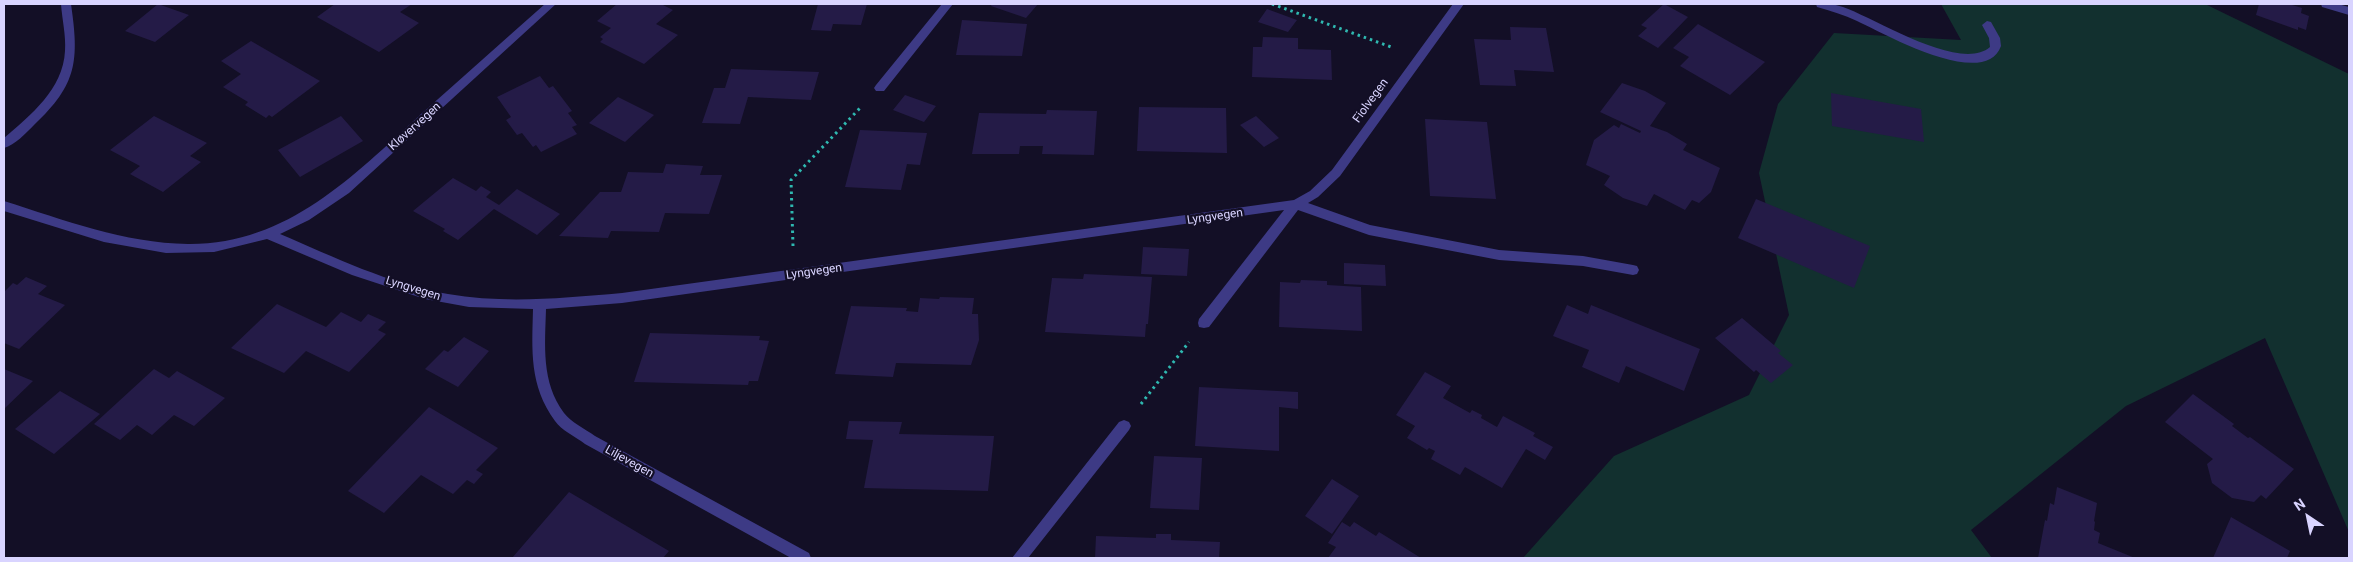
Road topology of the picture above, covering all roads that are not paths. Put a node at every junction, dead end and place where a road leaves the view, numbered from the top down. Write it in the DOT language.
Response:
graph roads {
  1 [pos="66,4"];
  2 [pos="551,4"];
  3 [pos="948,4"];
  4 [pos="1459,4"];
  5 [pos="1822,4"];
  6 [pos="2326,4"];
  7 [pos="2349,11"];
  8 [pos="1987,25"];
  9 [pos="880,88"];
  10 [pos="4,144"];
  11 [pos="1296,204"];
  12 [pos="4,206"];
  13 [pos="268,234"];
  14 [pos="1633,270"];
  15 [pos="540,304"];
  16 [pos="1204,323"];
  17 [pos="1124,426"];
  18 [pos="804,558"];
  19 [pos="1019,558"];
  1 -- 10 [label="street"];
  2 -- 13 [label="street, Kløvervegen"];
  3 -- 9 [label="street"];
  4 -- 11 [label="street, Fiolvegen"];
  5 -- 8 [label="street"];
  6 -- 7 [label="street"];
  11 -- 14 [label="street, Lyngvegen"];
  11 -- 15 [label="street, Lyngvegen"];
  11 -- 16 [label="street"];
  12 -- 13 [label="street"];
  13 -- 15 [label="street, Lyngvegen"];
  15 -- 18 [label="street, Liljevegen"];
  17 -- 19 [label="street"];
}
